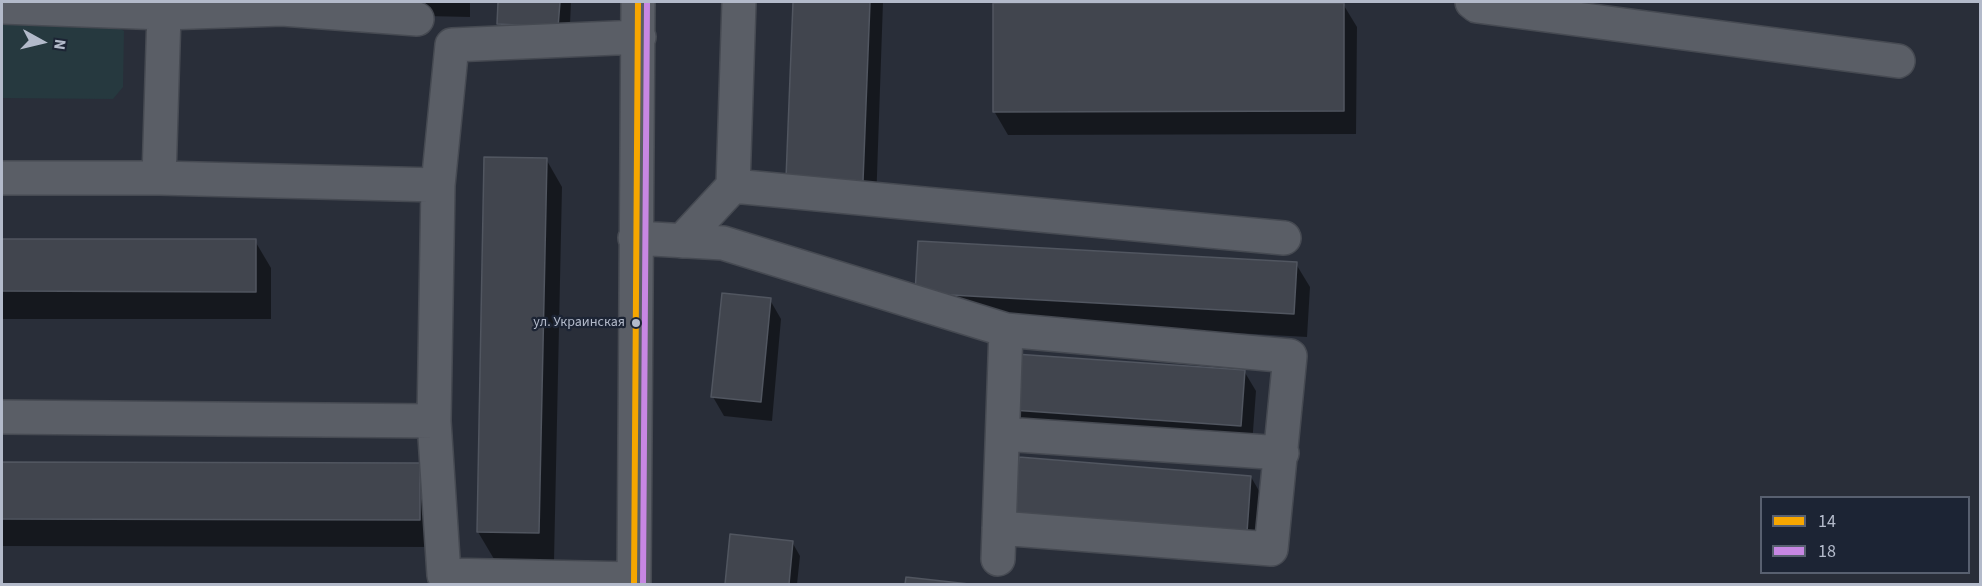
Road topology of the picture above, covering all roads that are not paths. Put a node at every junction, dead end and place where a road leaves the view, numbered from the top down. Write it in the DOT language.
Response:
graph roads {
  1 [pos="638,2"];
  2 [pos="739,2"];
  3 [pos="1472,2"];
  4 [pos="2,7"];
  5 [pos="164,13"];
  6 [pos="417,19"];
  7 [pos="639,38"];
  8 [pos="1898,61"];
  9 [pos="2,178"];
  10 [pos="159,178"];
  11 [pos="438,185"];
  12 [pos="733,186"];
  13 [pos="635,238"];
  14 [pos="1284,238"];
  15 [pos="682,241"];
  16 [pos="1006,330"];
  17 [pos="2,417"];
  18 [pos="434,421"];
  19 [pos="1003,434"];
  20 [pos="1282,453"];
  21 [pos="512,581"];
  22 [pos="634,582"];
  1 -- 7 [label="street"];
  2 -- 12 [label="street"];
  3 -- 8 [label="street"];
  4 -- 5 [label="street"];
  5 -- 6 [label="street"];
  5 -- 10 [label="street"];
  7 -- 11 [label="street"];
  7 -- 13 [label="street"];
  9 -- 10 [label="street"];
  10 -- 11 [label="street"];
  11 -- 18 [label="street"];
  12 -- 14 [label="street"];
  12 -- 15 [label="street"];
  13 -- 15 [label="street"];
  13 -- 22 [label="street"];
  15 -- 16 [label="street"];
  16 -- 19 [label="street"];
  16 -- 20 [label="street"];
  17 -- 18 [label="street"];
  18 -- 21 [label="street"];
  19 -- 20 [label="street"];
  19 -- 20 [label="street"];
  21 -- 22 [label="street"];
}
